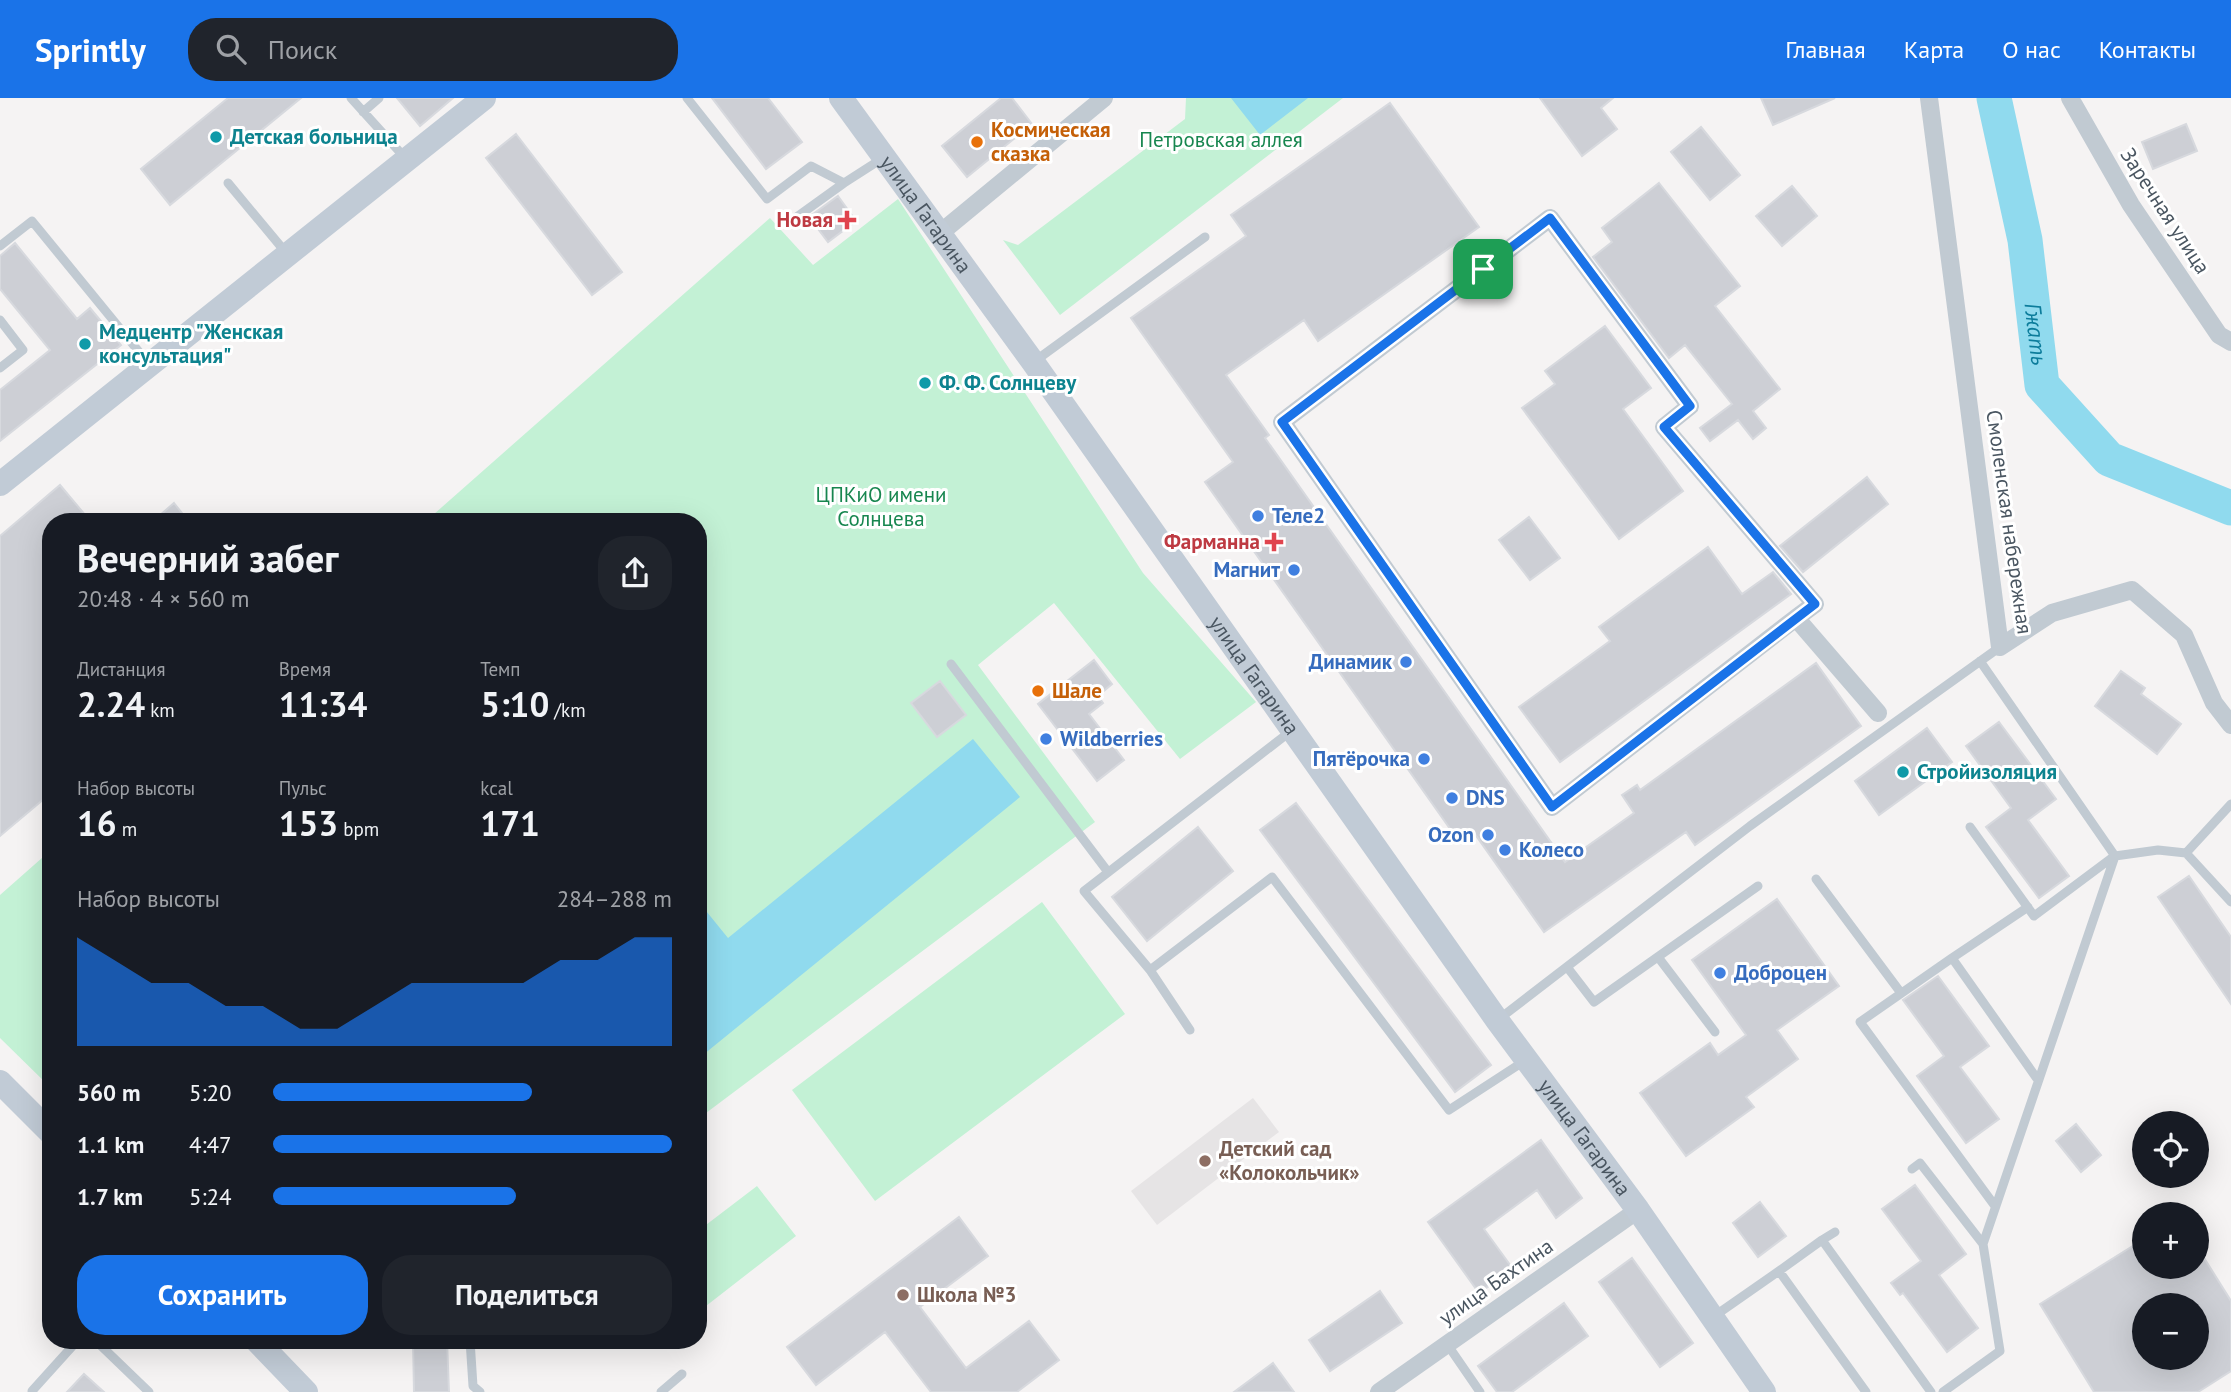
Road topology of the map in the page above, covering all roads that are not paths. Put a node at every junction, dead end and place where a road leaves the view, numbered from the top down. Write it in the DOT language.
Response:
graph roads {
  1 [pos="351,98"];
  2 [pos="379,98"];
  3 [pos="484,98"];
  4 [pos="687,98"];
  5 [pos="841,98"];
  6 [pos="1104,98"];
  7 [pos="1929,98"];
  8 [pos="2070,98"];
  9 [pos="363,112"];
  10 [pos="884,157"];
  11 [pos="408,161"];
  12 [pos="228,183"];
  13 [pos="844,183"];
  14 [pos="787,225"];
  15 [pos="939,234"];
  16 [pos="1205,236"];
  17 [pos="0,246"];
  18 [pos="289,256"];
  19 [pos="0,320"];
  20 [pos="2231,342"];
  21 [pos="1033,362"];
  22 [pos="150,366"];
  23 [pos="0,368"];
  24 [pos="0,484"];
  25 [pos="1796,618"];
  26 [pos="2000,647"];
  27 [pos="1980,661"];
  28 [pos="951,664"];
  29 [pos="1883,720"];
  30 [pos="2231,725"];
  31 [pos="1293,730"];
  32 [pos="2231,804"];
  33 [pos="1970,827"];
  34 [pos="2186,853"];
  35 [pos="2115,856"];
  36 [pos="1108,873"];
  37 [pos="1816,879"];
  38 [pos="1758,886"];
  39 [pos="2231,902"];
  40 [pos="2028,907"];
  41 [pos="1658,957"];
  42 [pos="1952,958"];
  43 [pos="1567,967"];
  44 [pos="1150,970"];
  45 [pos="1901,993"];
  46 [pos="1497,1020"];
  47 [pos="1190,1030"];
  48 [pos="1715,1032"];
  49 [pos="1527,1060"];
  50 [pos="2038,1080"];
  51 [pos="0,1082"];
  52 [pos="42,1124"];
  53 [pos="1912,1169"];
  54 [pos="1995,1206"];
  55 [pos="1638,1210"];
  56 [pos="1835,1232"];
  57 [pos="1822,1240"];
  58 [pos="1983,1244"];
  59 [pos="1779,1271"];
  60 [pos="1713,1317"];
  61 [pos="1447,1344"];
  62 [pos="70,1349"];
  63 [pos="104,1349"];
  64 [pos="265,1349"];
  65 [pos="471,1349"];
  66 [pos="682,1374"];
  67 [pos="32,1391"];
  68 [pos="149,1392"];
  69 [pos="306,1392"];
  70 [pos="480,1392"];
  71 [pos="661,1392"];
  72 [pos="1379,1392"];
  73 [pos="1480,1392"];
  74 [pos="1764,1392"];
  75 [pos="1866,1392"];
  76 [pos="1931,1392"];
  77 [pos="1943,1392"];
  1 -- 9 [label="lane"];
  2 -- 9 [label="lane"];
  3 -- 11 [label="main road"];
  4 -- 13 [label="lane"];
  5 -- 10 [label="main road, улица Гагарина"];
  6 -- 15 [label="street"];
  7 -- 26 [label="street, Смоленская набережная"];
  8 -- 20 [label="street, Заречная улица"];
  9 -- 11 [label="lane"];
  10 -- 13 [label="lane"];
  10 -- 15 [label="main road, улица Гагарина"];
  11 -- 18 [label="main road"];
  12 -- 18 [label="lane"];
  13 -- 14 [label="lane"];
  15 -- 21 [label="main road, улица Гагарина"];
  16 -- 21 [label="lane"];
  17 -- 22 [label="lane"];
  18 -- 22 [label="main road"];
  19 -- 23 [label="lane"];
  21 -- 31 [label="main road, улица Гагарина"];
  22 -- 24 [label="main road"];
  25 -- 25 [label="street"];
  25 -- 29 [label="street"];
  26 -- 27 [label="lane"];
  26 -- 30 [label="street, Смоленская набережная"];
  27 -- 29 [label="lane"];
  27 -- 35 [label="lane"];
  28 -- 36 [label="lane"];
  29 -- 43 [label="lane"];
  31 -- 36 [label="lane"];
  31 -- 46 [label="main road, улица Гагарина"];
  32 -- 34 [label="lane"];
  33 -- 40 [label="lane"];
  34 -- 35 [label="lane"];
  34 -- 39 [label="lane"];
  35 -- 40 [label="lane"];
  35 -- 50 [label="lane"];
  36 -- 44 [label="lane"];
  37 -- 45 [label="lane"];
  38 -- 41 [label="lane"];
  40 -- 42 [label="lane"];
  41 -- 43 [label="lane"];
  41 -- 48 [label="lane"];
  42 -- 45 [label="lane"];
  42 -- 50 [label="lane"];
  43 -- 46 [label="lane"];
  44 -- 47 [label="lane"];
  44 -- 49 [label="lane"];
  45 -- 54 [label="lane"];
  46 -- 49 [label="main road, улица Гагарина"];
  49 -- 55 [label="main road, улица Гагарина"];
  50 -- 54 [label="lane"];
  51 -- 52 [label="main road"];
  53 -- 58 [label="lane"];
  54 -- 58 [label="lane"];
  55 -- 60 [label="main road, улица Гагарина"];
  55 -- 61 [label="street, улица Бахтина"];
  56 -- 57 [label="lane"];
  57 -- 59 [label="lane"];
  57 -- 76 [label="lane"];
  58 -- 77 [label="lane"];
  59 -- 60 [label="lane"];
  59 -- 75 [label="lane"];
  60 -- 74 [label="main road, улица Гагарина"];
  61 -- 72 [label="street, улица Бахтина"];
  61 -- 73 [label="lane"];
  62 -- 67 [label="lane"];
  63 -- 68 [label="lane"];
  64 -- 69 [label="main road"];
  65 -- 70 [label="lane"];
  66 -- 71 [label="lane"];
}
